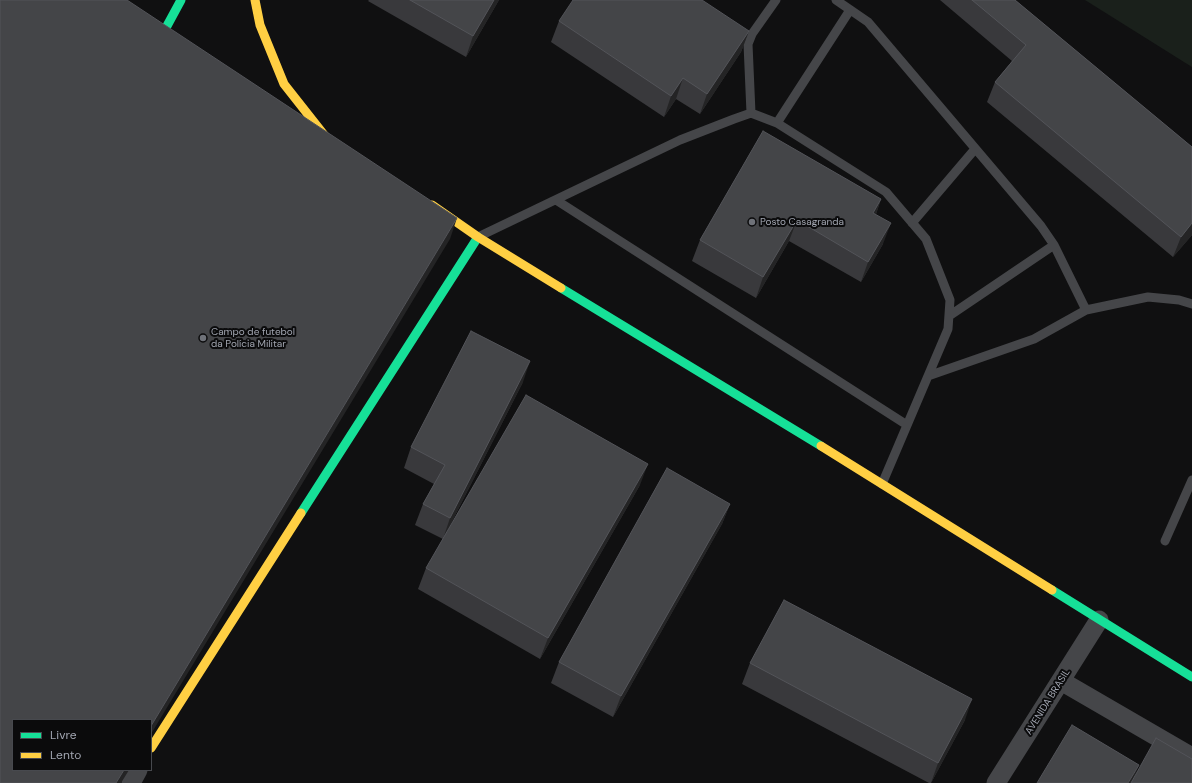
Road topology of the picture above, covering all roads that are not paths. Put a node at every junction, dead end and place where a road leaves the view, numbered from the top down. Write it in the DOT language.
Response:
graph roads {
  1 [pos="181,0"];
  2 [pos="255,0"];
  3 [pos="776,0"];
  4 [pos="836,0"];
  5 [pos="246,6"];
  6 [pos="850,10"];
  7 [pos="260,25"];
  8 [pos="161,37"];
  9 [pos="751,113"];
  10 [pos="777,123"];
  11 [pos="304,124"];
  12 [pos="975,149"];
  13 [pos="556,200"];
  14 [pos="426,201"];
  15 [pos="912,223"];
  16 [pos="478,237"];
  17 [pos="1054,245"];
  18 [pos="1192,304"];
  19 [pos="1086,310"];
  20 [pos="949,316"];
  21 [pos="928,376"];
  22 [pos="907,425"];
  23 [pos="1192,480"];
  24 [pos="882,484"];
  25 [pos="1166,541"];
  26 [pos="1099,620"];
  27 [pos="1192,677"];
  28 [pos="1061,681"];
  29 [pos="152,746"];
  30 [pos="1192,756"];
  31 [pos="137,771"];
  32 [pos="131,783"];
  33 [pos="996,783"];
  1 -- 8 [label="main road"];
  2 -- 7 [label="main road"];
  3 -- 9 [label="lane"];
  4 -- 6 [label="lane"];
  5 -- 7 [label="main road"];
  6 -- 10 [label="lane"];
  6 -- 12 [label="lane"];
  7 -- 11 [label="main road"];
  9 -- 10 [label="lane"];
  9 -- 13 [label="lane"];
  10 -- 15 [label="lane"];
  12 -- 15 [label="lane"];
  12 -- 17 [label="lane"];
  13 -- 16 [label="lane"];
  13 -- 22 [label="lane"];
  14 -- 16 [label="main road"];
  15 -- 20 [label="lane"];
  16 -- 24 [label="main road"];
  16 -- 29 [label="main road"];
  17 -- 19 [label="lane"];
  17 -- 20 [label="lane"];
  18 -- 19 [label="lane"];
  19 -- 21 [label="lane"];
  20 -- 21 [label="lane"];
  21 -- 22 [label="lane"];
  22 -- 24 [label="lane"];
  23 -- 25 [label="lane"];
  24 -- 26 [label="main road"];
  26 -- 27 [label="main road"];
  26 -- 28 [label="street, AVENIDA BRASIL"];
  28 -- 30 [label="street"];
  28 -- 33 [label="street, AVENIDA BRASIL"];
  31 -- 32 [label="street"];
}
